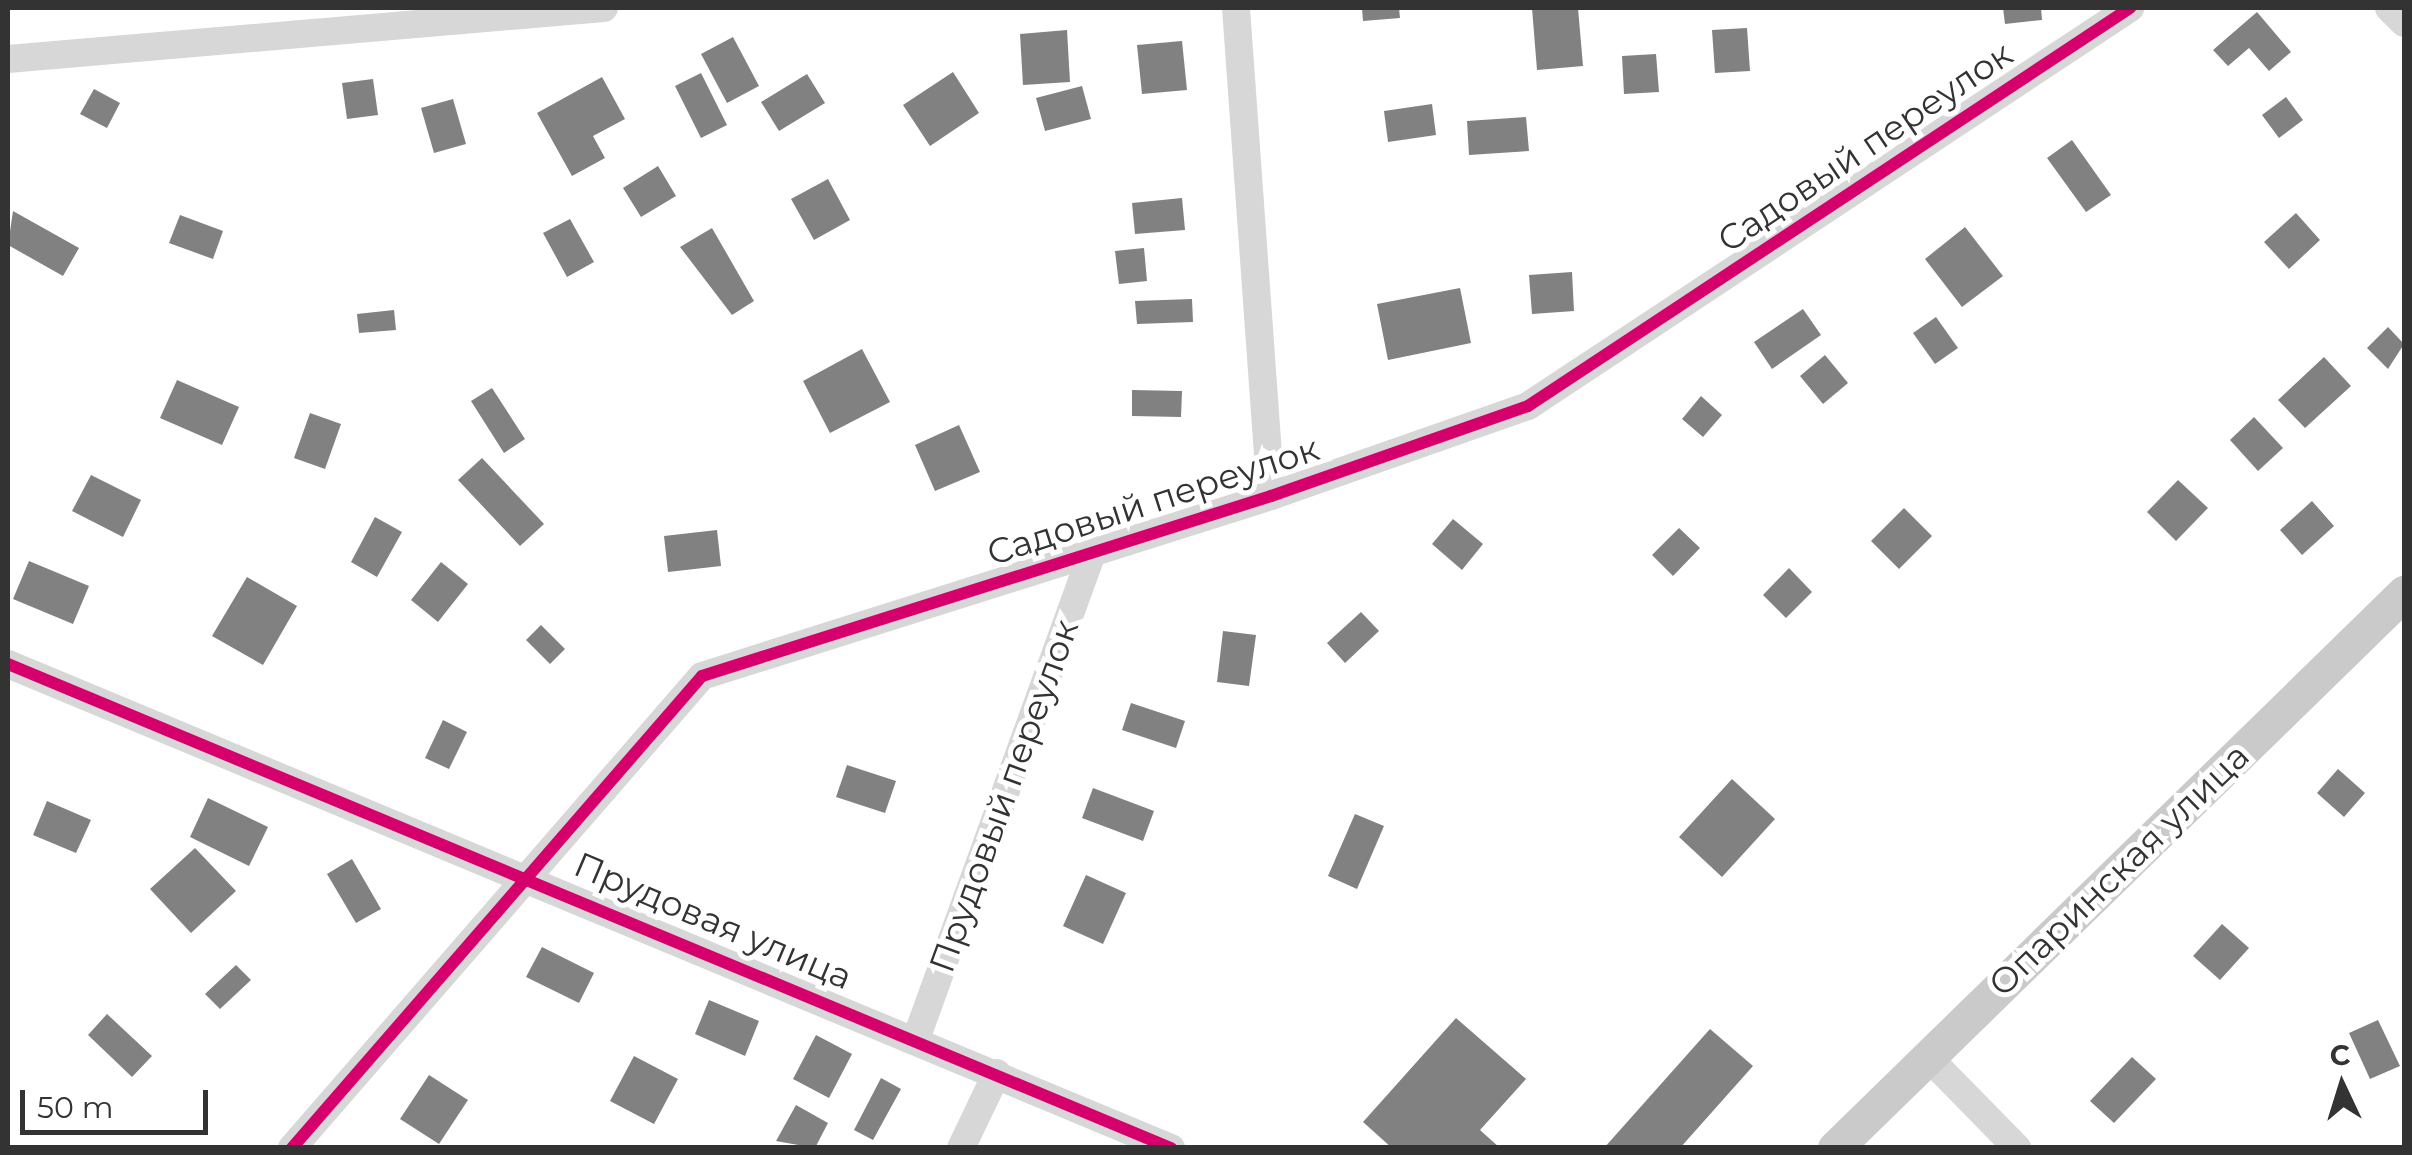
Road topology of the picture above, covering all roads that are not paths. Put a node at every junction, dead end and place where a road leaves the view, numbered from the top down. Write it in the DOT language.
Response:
graph roads {
  1 [pos="604,8"];
  2 [pos="1236,8"];
  3 [pos="2130,8"];
  4 [pos="2389,8"];
  5 [pos="409,15"];
  6 [pos="2404,22"];
  7 [pos="8,59"];
  8 [pos="1271,496"];
  9 [pos="1092,552"];
  10 [pos="2404,593"];
  11 [pos="8,664"];
  12 [pos="530,877"];
  13 [pos="916,1038"];
  14 [pos="1927,1056"];
  15 [pos="998,1073"];
  16 [pos="292,1148"];
  17 [pos="961,1148"];
  18 [pos="1171,1148"];
  19 [pos="1835,1148"];
  20 [pos="2017,1148"];
  1 -- 5 [label="street"];
  2 -- 8 [label="street"];
  3 -- 8 [label="street, Садовый переулок"];
  4 -- 6 [label="street"];
  5 -- 7 [label="street"];
  8 -- 9 [label="street, Садовый переулок"];
  9 -- 12 [label="street, Садовый переулок"];
  9 -- 13 [label="street, Прудовый переулок"];
  10 -- 14 [label="main road, Опаринская улица"];
  11 -- 12 [label="street, Прудовая улица"];
  12 -- 13 [label="street, Прудовая улица"];
  12 -- 16 [label="street, Садовый переулок"];
  13 -- 15 [label="street, Прудовая улица"];
  14 -- 19 [label="main road, Опаринская улица"];
  14 -- 20 [label="street"];
  15 -- 17 [label="street"];
  15 -- 18 [label="street, Прудовая улица"];
}
